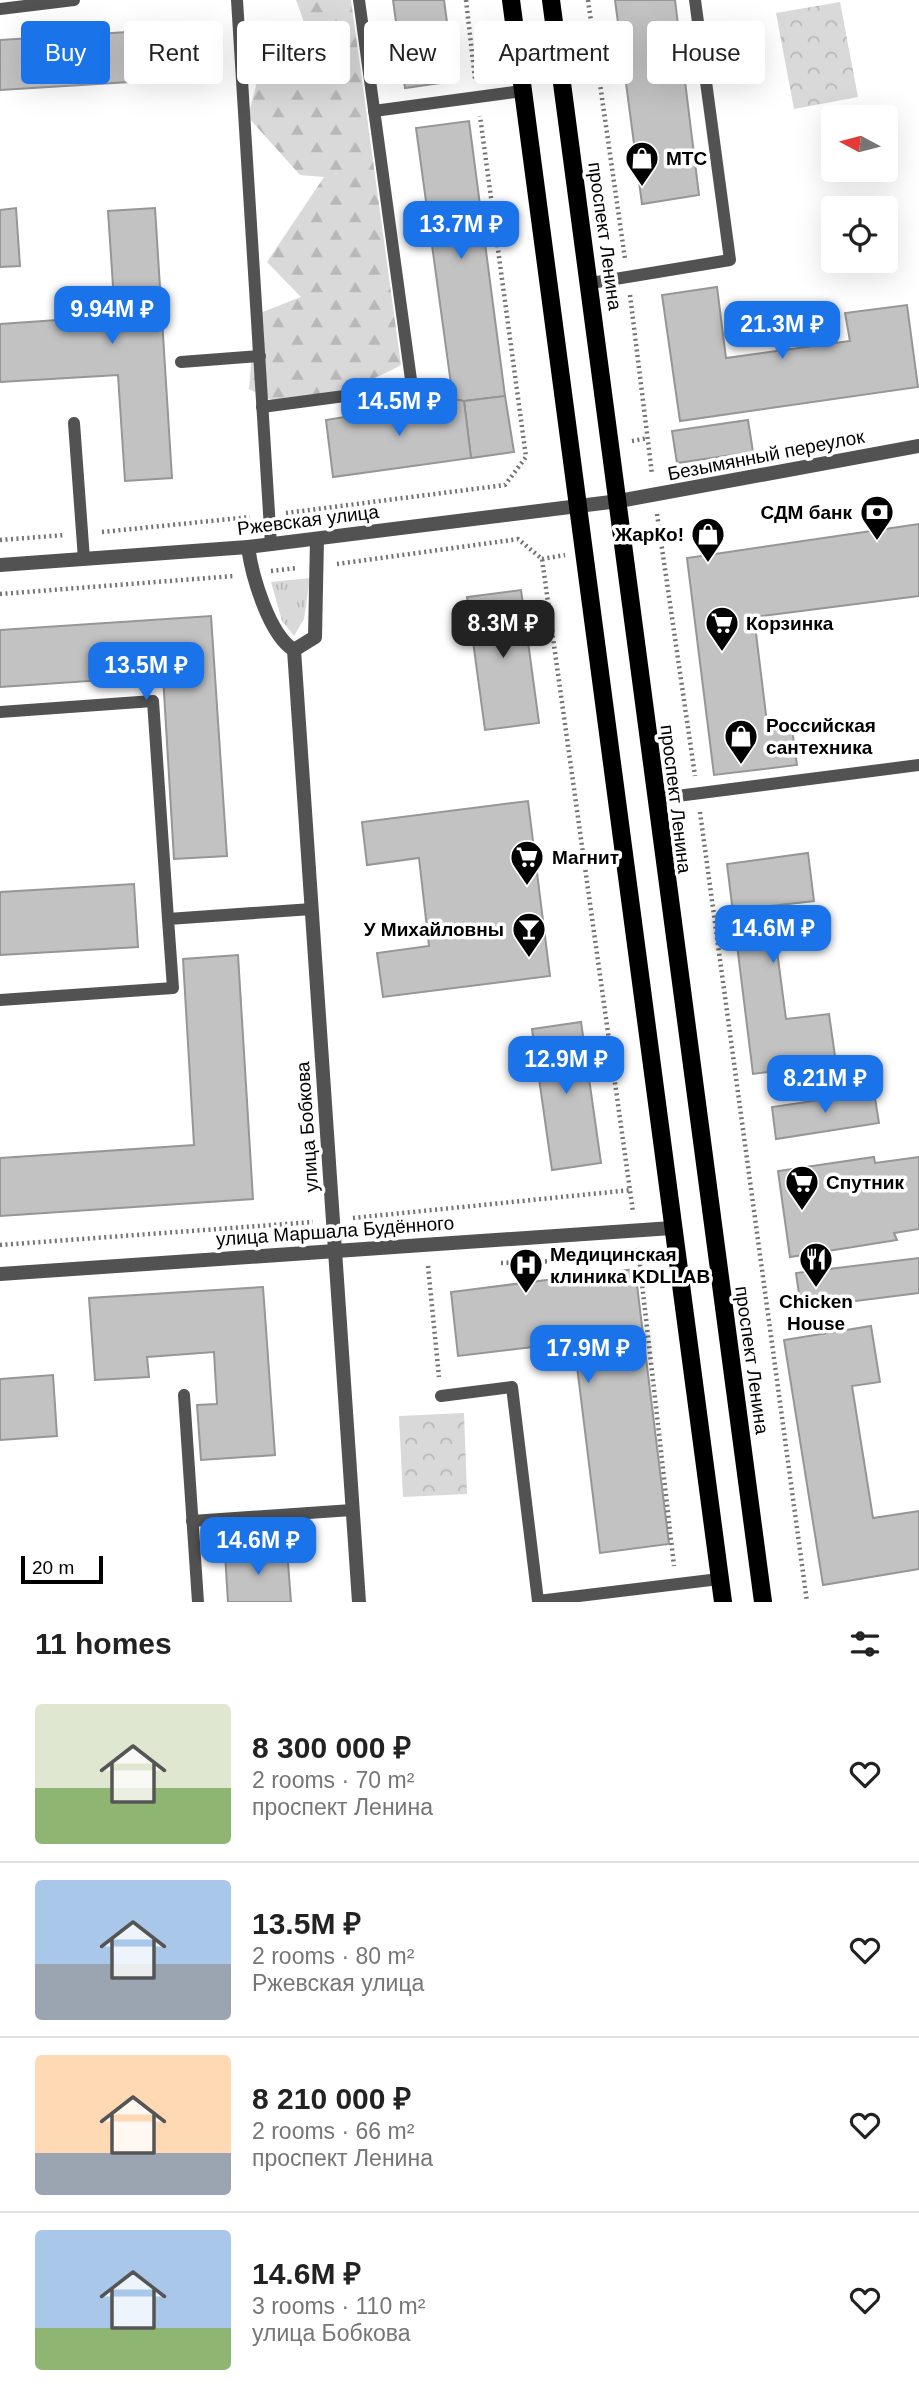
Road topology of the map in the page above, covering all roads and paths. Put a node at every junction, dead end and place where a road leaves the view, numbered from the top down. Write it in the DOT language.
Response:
graph roads {
  1 [pos="74,0"];
  2 [pos="237,0"];
  3 [pos="359,0"];
  4 [pos="466,0"];
  5 [pos="511,0"];
  6 [pos="551,0"];
  7 [pos="588,0"];
  8 [pos="695,0"];
  9 [pos="0,9"];
  10 [pos="522,91"];
  11 [pos="477,97"];
  12 [pos="374,111"];
  13 [pos="627,277"];
  14 [pos="591,284"];
  15 [pos="260,356"];
  16 [pos="181,362"];
  17 [pos="262,407"];
  18 [pos="74,423"];
  19 [pos="632,441"];
  20 [pos="919,446"];
  21 [pos="526,457"];
  22 [pos="619,501"];
  23 [pos="577,506"];
  24 [pos="317,539"];
  25 [pos="660,540"];
  26 [pos="271,545"];
  27 [pos="248,547"];
  28 [pos="84,559"];
  29 [pos="542,559"];
  30 [pos="0,565"];
  31 [pos="294,650"];
  32 [pos="0,712"];
  33 [pos="919,765"];
  34 [pos="697,791"];
  35 [pos="654,799"];
  36 [pos="312,909"];
  37 [pos="168,919"];
  38 [pos="0,1000"];
  39 [pos="672,1228"];
  40 [pos="636,1230"];
  41 [pos="335,1251"];
  42 [pos="428,1266"];
  43 [pos="0,1274"];
  44 [pos="184,1395"];
  45 [pos="441,1396"];
  46 [pos="352,1510"];
  47 [pos="192,1521"];
  48 [pos="719,1579"];
  49 [pos="676,1584"];
  50 [pos="198,1602"];
  51 [pos="359,1602"];
  52 [pos="723,1602"];
  53 [pos="763,1602"];
  54 [pos="807,1602"];
  1 -- 9 [label="lane"];
  2 -- 15 [label="lane"];
  3 -- 12 [label="lane"];
  4 -- 11 [label="path"];
  5 -- 10 [label="main road"];
  6 -- 14 [label="main road, проспект Ленина"];
  7 -- 13 [label="path"];
  8 -- 13 [label="lane"];
  10 -- 11 [label="lane"];
  10 -- 23 [label="main road"];
  11 -- 12 [label="lane"];
  11 -- 21 [label="path"];
  12 -- 17 [label="lane"];
  13 -- 14 [label="lane"];
  13 -- 19 [label="path"];
  14 -- 22 [label="main road, проспект Ленина"];
  15 -- 16 [label="lane"];
  15 -- 17 [label="lane"];
  17 -- 26 [label="lane"];
  18 -- 28 [label="lane"];
  20 -- 22 [label="street, Безымянный переулок"];
  22 -- 23 [label="street, Ржевская улица"];
  22 -- 35 [label="main road, проспект Ленина"];
  23 -- 24 [label="street, Ржевская улица"];
  23 -- 39 [label="main road"];
  24 -- 26 [label="street, Ржевская улица"];
  24 -- 31 [label="street"];
  25 -- 34 [label="path"];
  26 -- 27 [label="street, Ржевская улица"];
  27 -- 28 [label="street, Ржевская улица"];
  27 -- 31 [label="street"];
  28 -- 30 [label="street, Ржевская улица"];
  29 -- 40 [label="path"];
  31 -- 36 [label="street, улица Бобкова"];
  32 -- 37 [label="lane"];
  33 -- 34 [label="lane"];
  34 -- 35 [label="lane"];
  34 -- 54 [label="path"];
  35 -- 53 [label="main road, проспект Ленина"];
  36 -- 37 [label="lane"];
  36 -- 41 [label="street, улица Бобкова"];
  37 -- 38 [label="lane"];
  39 -- 40 [label="street, улица Маршала Будённого"];
  39 -- 48 [label="main road"];
  40 -- 41 [label="street, улица Маршала Будённого"];
  40 -- 49 [label="path"];
  41 -- 43 [label="street, улица Маршала Будённого"];
  41 -- 46 [label="street, улица Бобкова"];
  42 -- 45 [label="path"];
  44 -- 47 [label="lane"];
  45 -- 49 [label="lane"];
  46 -- 47 [label="lane"];
  46 -- 51 [label="street, улица Бобкова"];
  47 -- 50 [label="lane"];
  48 -- 49 [label="lane"];
  48 -- 52 [label="main road"];
}
